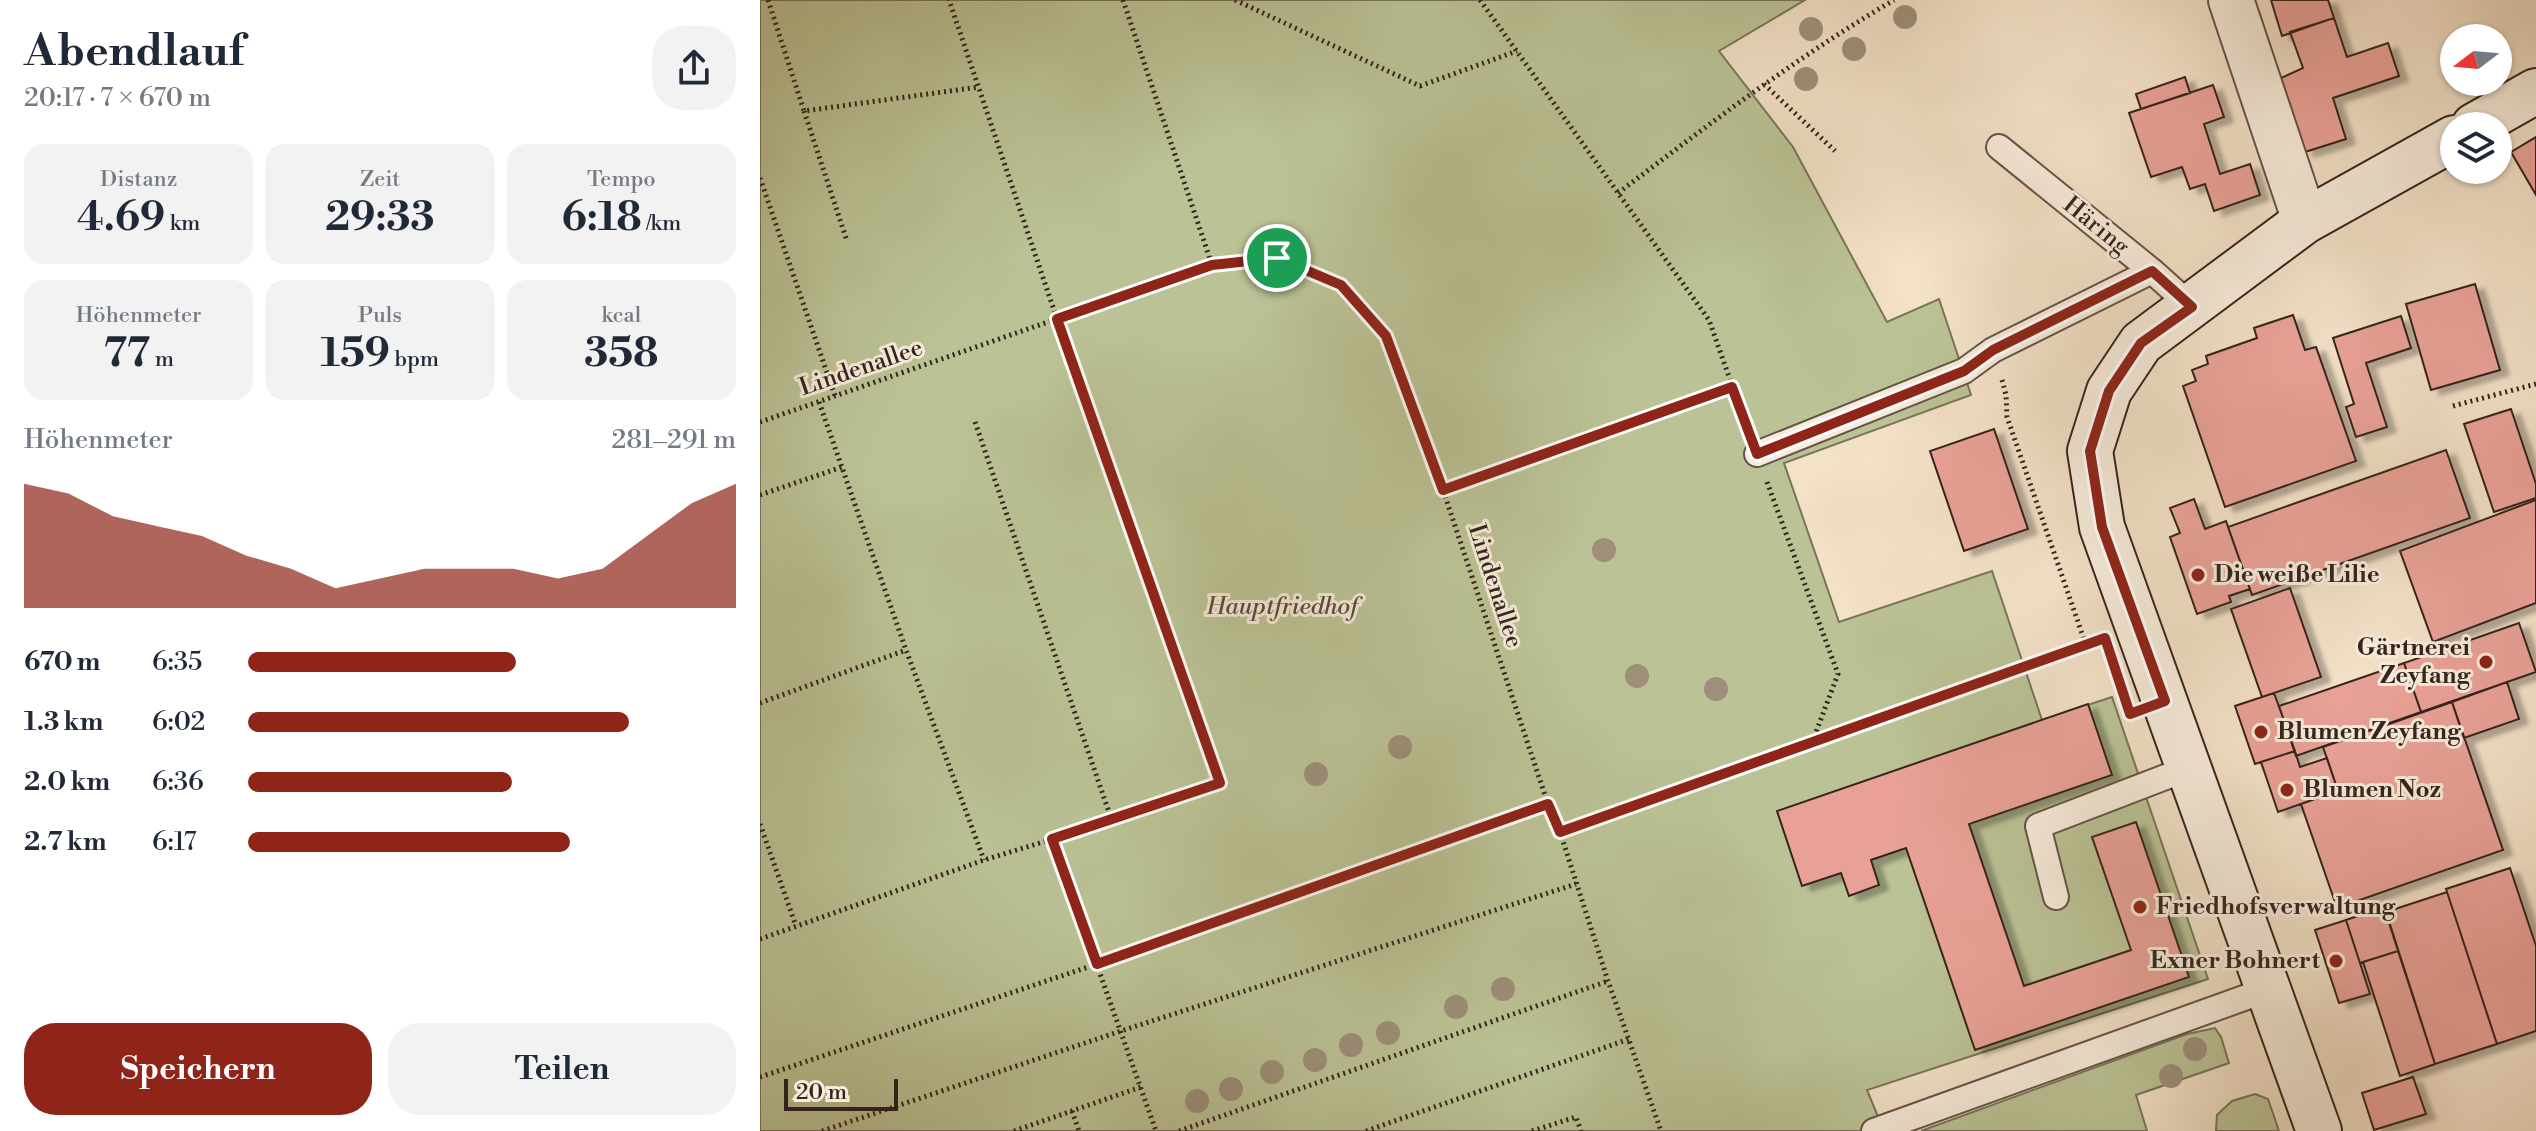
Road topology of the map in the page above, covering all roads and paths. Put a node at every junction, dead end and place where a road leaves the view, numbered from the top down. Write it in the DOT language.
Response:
graph roads {
  1 [pos="768,0"];
  2 [pos="949,0"];
  3 [pos="1123,0"];
  4 [pos="1235,0"];
  5 [pos="1480,0"];
  6 [pos="1894,0"];
  7 [pos="2231,0"];
  8 [pos="1517,51"];
  9 [pos="1764,84"];
  10 [pos="979,87"];
  11 [pos="2536,91"];
  12 [pos="804,111"];
  13 [pos="2499,112"];
  14 [pos="2440,146"];
  15 [pos="1999,147"];
  16 [pos="1835,151"];
  17 [pos="760,178"];
  18 [pos="1618,193"];
  19 [pos="2305,221"];
  20 [pos="847,241"];
  21 [pos="1212,265"];
  22 [pos="2152,271"];
  23 [pos="2192,307"];
  24 [pos="1057,319"];
  25 [pos="2536,384"];
  26 [pos="1732,387"];
  27 [pos="2006,395"];
  28 [pos="835,396"];
  29 [pos="819,402"];
  30 [pos="2453,406"];
  31 [pos="760,422"];
  32 [pos="975,422"];
  33 [pos="1757,454"];
  34 [pos="842,467"];
  35 [pos="1443,490"];
  36 [pos="760,495"];
  37 [pos="2105,638"];
  38 [pos="2086,645"];
  39 [pos="906,650"];
  40 [pos="760,703"];
  41 [pos="1813,740"];
  42 [pos="2189,768"];
  43 [pos="1548,804"];
  44 [pos="1112,821"];
  45 [pos="760,824"];
  46 [pos="1560,832"];
  47 [pos="1052,839"];
  48 [pos="984,860"];
  49 [pos="1576,884"];
  50 [pos="2056,897"];
  51 [pos="796,926"];
  52 [pos="760,939"];
  53 [pos="1097,964"];
  54 [pos="1608,981"];
  55 [pos="2269,989"];
  56 [pos="1121,1031"];
  57 [pos="1629,1039"];
  58 [pos="760,1077"];
  59 [pos="1141,1087"];
  60 [pos="1072,1111"];
  61 [pos="822,1131"];
  62 [pos="1014,1131"];
  63 [pos="1079,1131"];
  64 [pos="1156,1131"];
  65 [pos="1179,1131"];
  66 [pos="1366,1131"];
  67 [pos="1532,1131"];
  68 [pos="1581,1131"];
  69 [pos="1661,1131"];
  70 [pos="1874,1131"];
  71 [pos="2319,1131"];
  1 -- 12 [label="path"];
  2 -- 10 [label="path"];
  3 -- 21 [label="path"];
  4 -- 8 [label="path"];
  5 -- 8 [label="path"];
  6 -- 9 [label="path"];
  7 -- 19 [label="street"];
  8 -- 18 [label="path"];
  9 -- 16 [label="path"];
  9 -- 18 [label="path"];
  10 -- 12 [label="path"];
  10 -- 24 [label="path"];
  11 -- 13 [label="street"];
  12 -- 20 [label="path"];
  14 -- 19 [label="street"];
  15 -- 22 [label="lane, Häring"];
  17 -- 28 [label="path"];
  18 -- 26 [label="path"];
  19 -- 23 [label="street"];
  21 -- 24 [label="path, Lindenallee"];
  21 -- 35 [label="path, Lindenallee"];
  22 -- 23 [label="lane, Häring"];
  22 -- 33 [label="lane"];
  23 -- 42 [label="street"];
  24 -- 28 [label="path, Lindenallee"];
  24 -- 44 [label="path"];
  25 -- 30 [label="path"];
  26 -- 33 [label="path"];
  26 -- 35 [label="path"];
  27 -- 38 [label="path"];
  28 -- 29 [label="path, Lindenallee"];
  29 -- 31 [label="path, Lindenallee"];
  29 -- 34 [label="path"];
  32 -- 44 [label="path"];
  33 -- 41 [label="path"];
  34 -- 36 [label="path"];
  34 -- 39 [label="path"];
  35 -- 43 [label="path, Lindenallee"];
  37 -- 38 [label="path"];
  38 -- 41 [label="path"];
  39 -- 40 [label="path"];
  39 -- 48 [label="path"];
  41 -- 46 [label="path"];
  42 -- 50 [label="lane"];
  42 -- 55 [label="street"];
  43 -- 46 [label="path, Lindenallee"];
  43 -- 53 [label="path"];
  44 -- 47 [label="path"];
  45 -- 51 [label="path"];
  46 -- 49 [label="path, Lindenallee"];
  47 -- 48 [label="path"];
  47 -- 53 [label="path"];
  48 -- 51 [label="path"];
  49 -- 54 [label="path, Lindenallee"];
  49 -- 56 [label="path"];
  51 -- 52 [label="path"];
  53 -- 56 [label="path"];
  53 -- 58 [label="path"];
  54 -- 57 [label="path, Lindenallee"];
  54 -- 65 [label="path"];
  55 -- 70 [label="lane"];
  55 -- 71 [label="street"];
  56 -- 59 [label="path"];
  56 -- 61 [label="path"];
  57 -- 66 [label="path"];
  57 -- 69 [label="path, Lindenallee"];
  59 -- 60 [label="path"];
  59 -- 64 [label="path"];
  60 -- 62 [label="path"];
  60 -- 63 [label="path"];
  67 -- 68 [label="path"];
}
